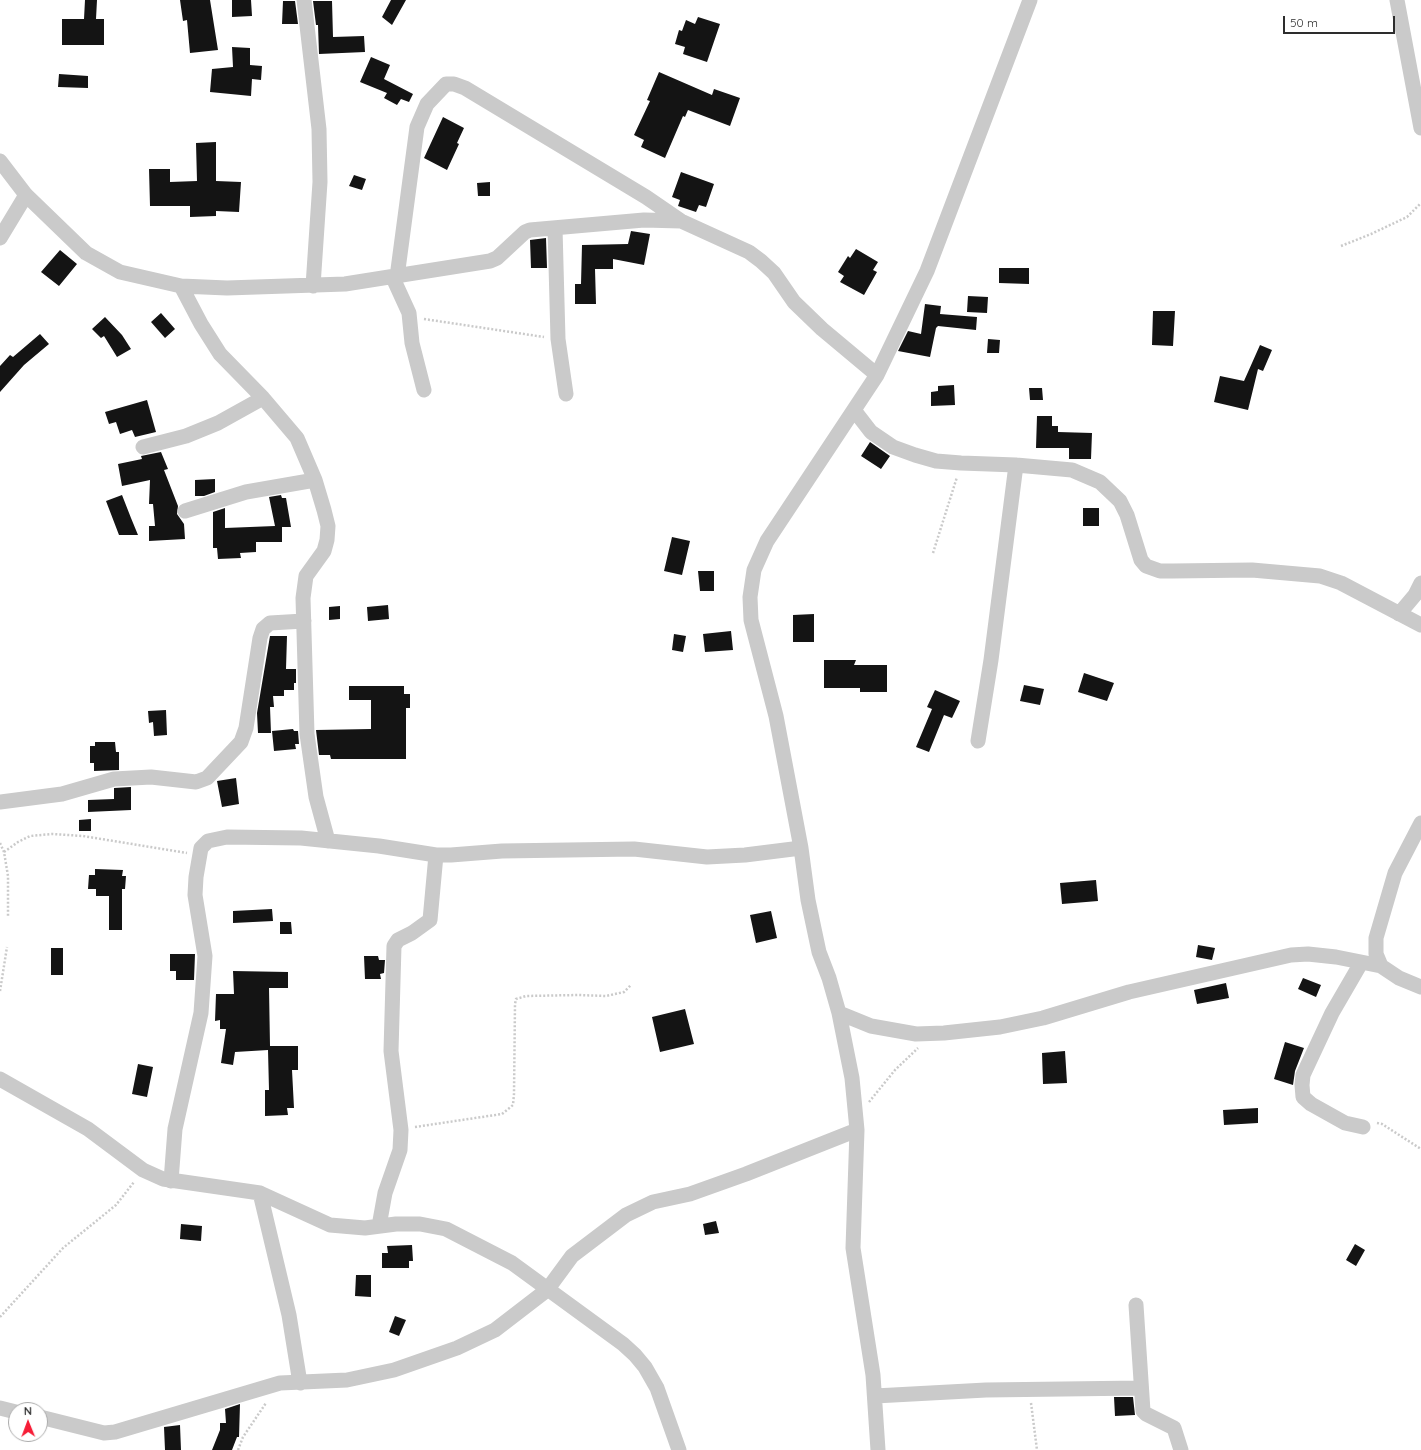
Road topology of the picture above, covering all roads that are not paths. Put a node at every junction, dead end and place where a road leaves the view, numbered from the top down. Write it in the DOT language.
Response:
graph roads {
  1 [pos="304,0"];
  2 [pos="1030,0"];
  3 [pos="1397,0"];
  4 [pos="1418,106"];
  5 [pos="1421,128"];
  6 [pos="0,161"];
  7 [pos="26,195"];
  8 [pos="681,221"];
  9 [pos="555,228"];
  10 [pos="0,238"];
  11 [pos="395,277"];
  12 [pos="181,286"];
  13 [pos="313,286"];
  14 [pos="877,375"];
  15 [pos="424,390"];
  16 [pos="566,394"];
  17 [pos="263,398"];
  18 [pos="854,410"];
  19 [pos="143,447"];
  20 [pos="1016,465"];
  21 [pos="315,480"];
  22 [pos="185,511"];
  23 [pos="1421,583"];
  24 [pos="1399,614"];
  25 [pos="304,621"];
  26 [pos="1421,625"];
  27 [pos="978,741"];
  28 [pos="0,802"];
  29 [pos="1421,823"];
  30 [pos="328,841"];
  31 [pos="801,848"];
  32 [pos="436,855"];
  33 [pos="1361,963"];
  34 [pos="1381,966"];
  35 [pos="1421,987"];
  36 [pos="838,1013"];
  37 [pos="0,1079"];
  38 [pos="857,1123"];
  39 [pos="1363,1127"];
  40 [pos="171,1181"];
  41 [pos="260,1193"];
  42 [pos="379,1226"];
  43 [pos="547,1290"];
  44 [pos="1136,1305"];
  45 [pos="300,1383"];
  46 [pos="1141,1388"];
  47 [pos="875,1396"];
  48 [pos="48,1419"];
  49 [pos="678,1450"];
  50 [pos="878,1450"];
  51 [pos="1181,1450"];
  1 -- 13 [label="street"];
  2 -- 14 [label="street"];
  3 -- 4 [label="street"];
  4 -- 5 [label="street"];
  6 -- 7 [label="street"];
  7 -- 10 [label="street"];
  7 -- 12 [label="street"];
  8 -- 9 [label="street"];
  8 -- 11 [label="street"];
  8 -- 14 [label="street"];
  9 -- 11 [label="street"];
  9 -- 16 [label="street"];
  11 -- 13 [label="street"];
  11 -- 15 [label="street"];
  12 -- 13 [label="street"];
  12 -- 17 [label="street"];
  14 -- 18 [label="street"];
  17 -- 19 [label="street"];
  17 -- 21 [label="street"];
  18 -- 20 [label="street"];
  18 -- 31 [label="street"];
  20 -- 24 [label="street"];
  20 -- 27 [label="street"];
  21 -- 22 [label="street"];
  21 -- 25 [label="street"];
  23 -- 24 [label="street"];
  24 -- 26 [label="street"];
  25 -- 28 [label="street"];
  25 -- 30 [label="street"];
  29 -- 34 [label="street"];
  30 -- 32 [label="street"];
  30 -- 40 [label="street"];
  31 -- 32 [label="street"];
  31 -- 36 [label="street"];
  32 -- 42 [label="street"];
  33 -- 34 [label="street"];
  33 -- 36 [label="street"];
  33 -- 39 [label="street"];
  34 -- 35 [label="street"];
  36 -- 38 [label="street"];
  37 -- 40 [label="street"];
  38 -- 43 [label="street"];
  38 -- 47 [label="street"];
  40 -- 41 [label="street"];
  41 -- 42 [label="street"];
  41 -- 45 [label="street"];
  42 -- 43 [label="street"];
  43 -- 45 [label="street"];
  43 -- 49 [label="street"];
  44 -- 46 [label="street"];
  45 -- 48 [label="street"];
  46 -- 47 [label="street"];
  46 -- 51 [label="street"];
  47 -- 50 [label="street"];
}
